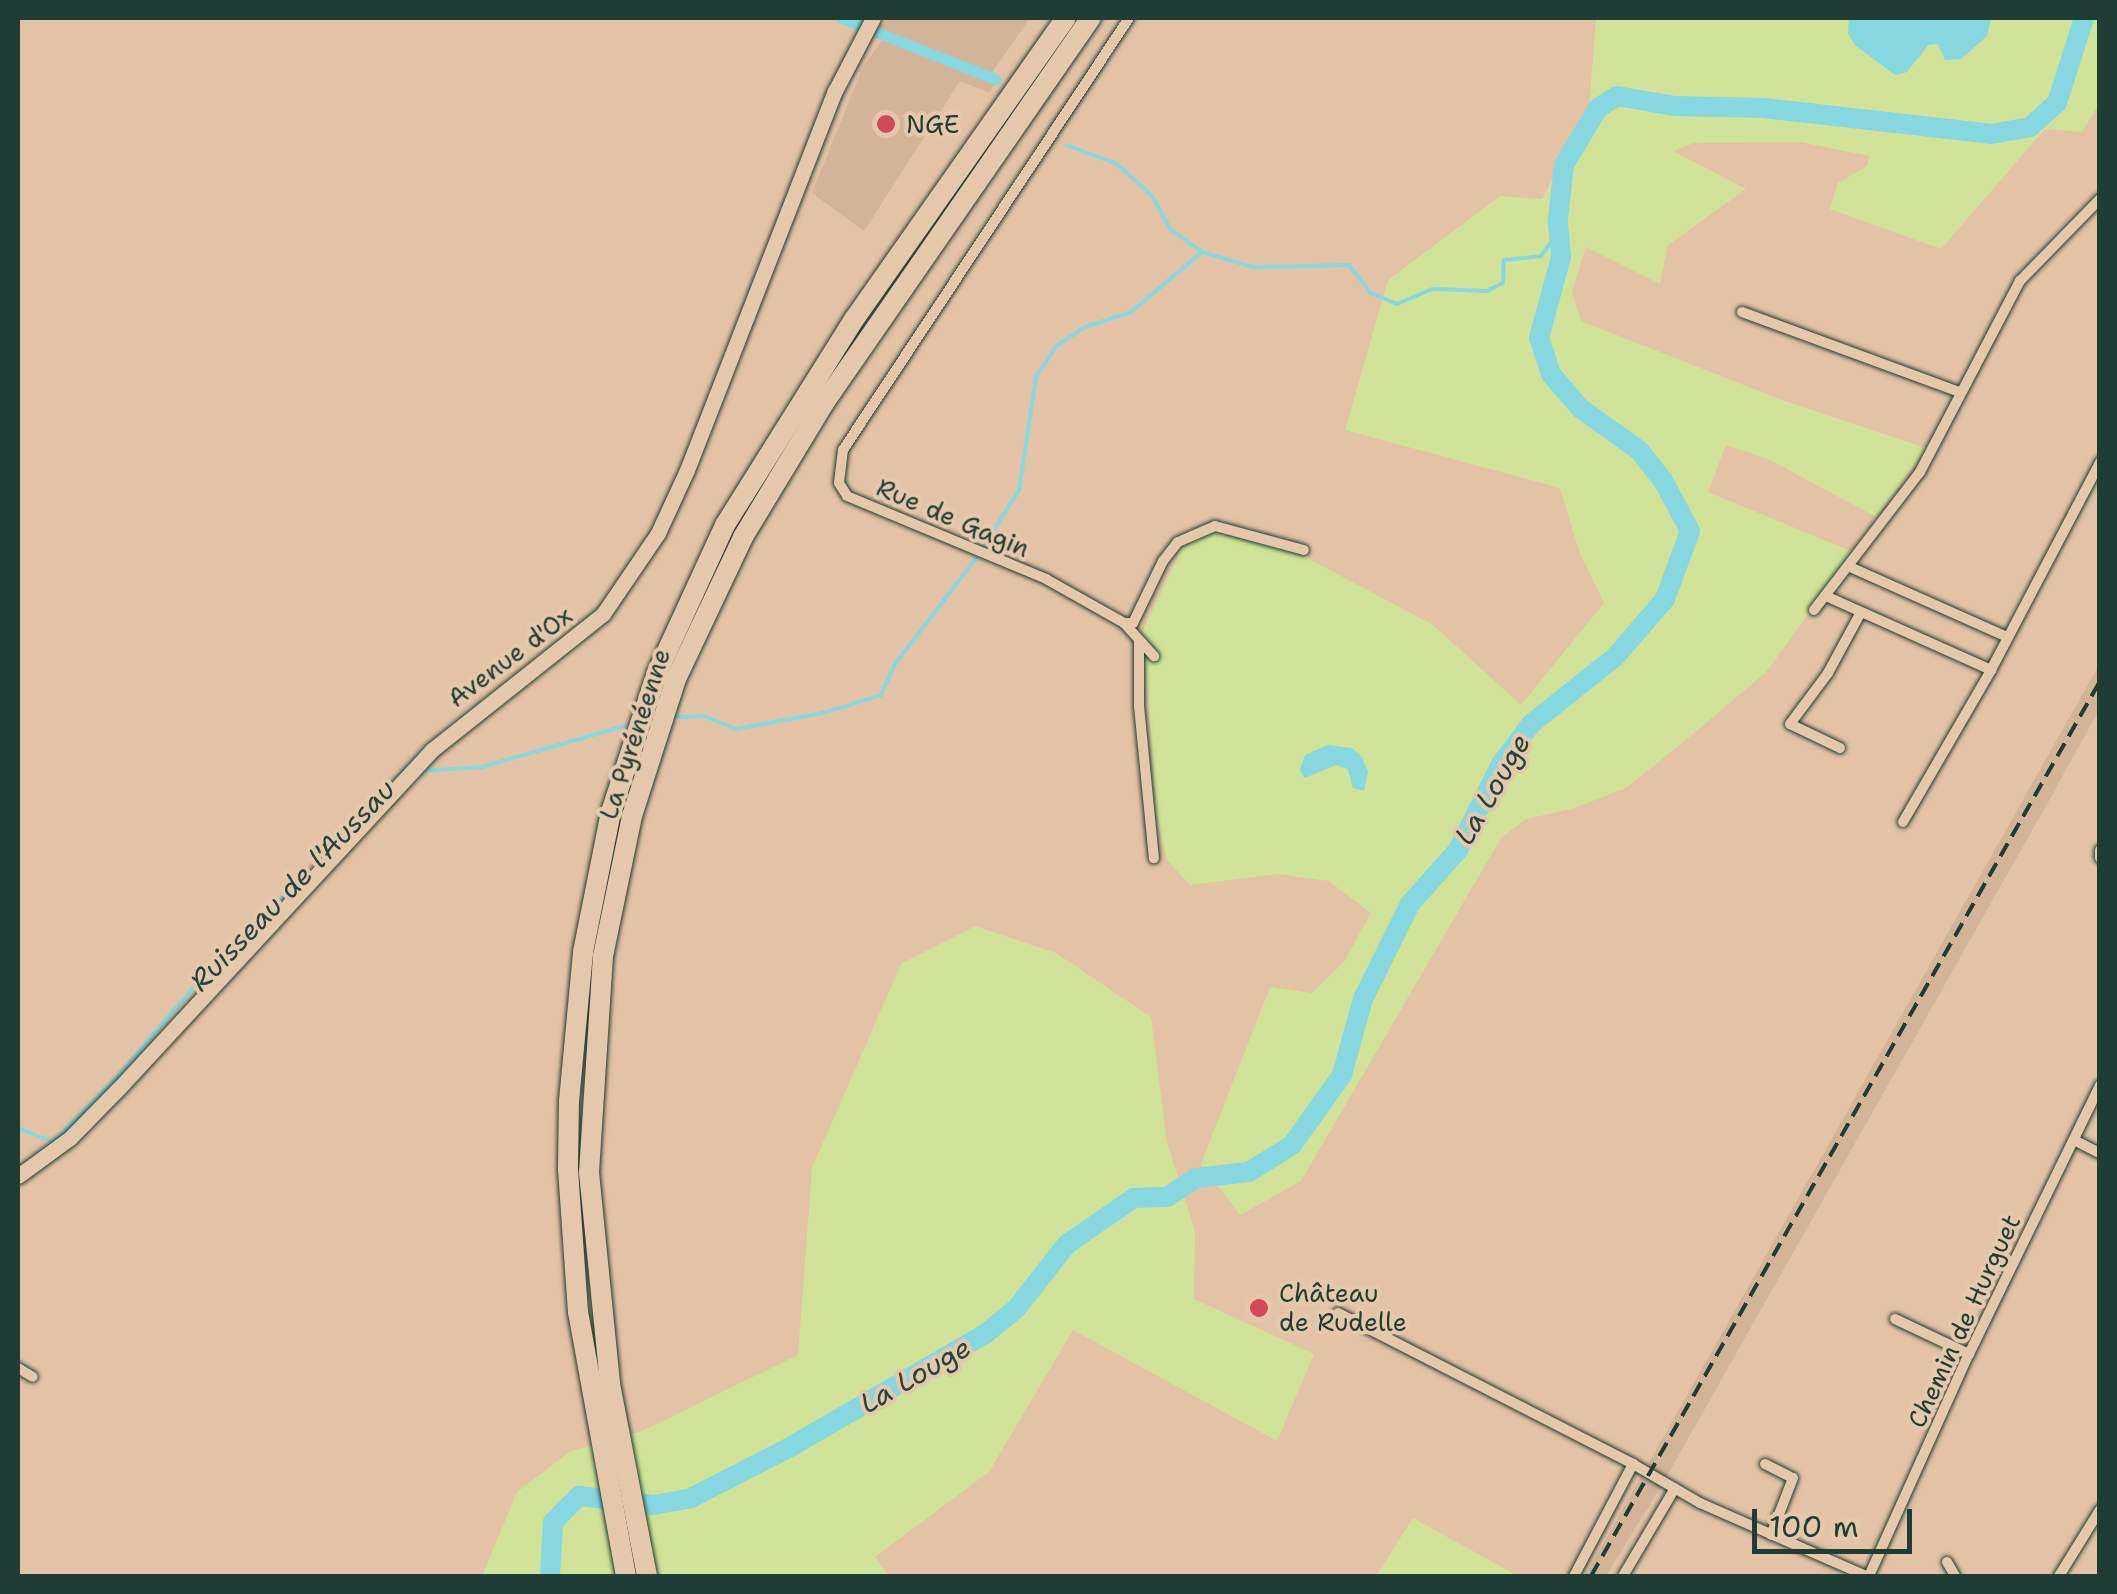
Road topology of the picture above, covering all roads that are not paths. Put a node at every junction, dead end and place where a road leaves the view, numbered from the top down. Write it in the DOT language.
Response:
graph roads {
  1 [pos="1066,18"];
  2 [pos="1091,18"];
  3 [pos="1128,18"];
  4 [pos="869,24"];
  5 [pos="2100,199"];
  6 [pos="1742,312"];
  7 [pos="1960,392"];
  8 [pos="2100,462"];
  9 [pos="1304,550"];
  10 [pos="1850,567"];
  11 [pos="1828,597"];
  12 [pos="1814,610"];
  13 [pos="1861,612"];
  14 [pos="1124,623"];
  15 [pos="2006,637"];
  16 [pos="1139,640"];
  17 [pos="1154,656"];
  18 [pos="1991,670"];
  19 [pos="1840,748"];
  20 [pos="1903,822"];
  21 [pos="2100,850"];
  22 [pos="1154,858"];
  23 [pos="2100,858"];
  24 [pos="2100,1085"];
  25 [pos="2074,1140"];
  26 [pos="2100,1153"];
  27 [pos="18,1176"];
  28 [pos="1338,1312"];
  29 [pos="1895,1318"];
  30 [pos="1969,1354"];
  31 [pos="18,1368"];
  32 [pos="33,1377"];
  33 [pos="1633,1464"];
  34 [pos="1765,1464"];
  35 [pos="1674,1488"];
  36 [pos="2100,1510"];
  37 [pos="1772,1535"];
  38 [pos="630,1547"];
  39 [pos="1947,1562"];
  40 [pos="626,1576"];
  41 [pos="647,1576"];
  42 [pos="1574,1576"];
  43 [pos="1623,1576"];
  44 [pos="1868,1576"];
  45 [pos="1956,1576"];
  46 [pos="2059,1576"];
  1 -- 38 [label="highway, La Pyrénéenne"];
  2 -- 38 [label="highway, La Pyrénéenne"];
  3 -- 14 [label="street, Rue de Gagin"];
  4 -- 27 [label="street, Avenue d'Ox"];
  5 -- 7 [label="street"];
  6 -- 7 [label="street"];
  7 -- 10 [label="street"];
  8 -- 15 [label="street"];
  9 -- 14 [label="street"];
  10 -- 11 [label="street"];
  10 -- 15 [label="street"];
  11 -- 12 [label="street"];
  11 -- 13 [label="street"];
  13 -- 18 [label="street"];
  13 -- 19 [label="street"];
  14 -- 16 [label="street, Rue de Gagin"];
  15 -- 18 [label="street"];
  16 -- 17 [label="street, Rue de Gagin"];
  16 -- 22 [label="street"];
  18 -- 20 [label="street"];
  21 -- 23 [label="street"];
  24 -- 25 [label="street, Chemin de Hurguet"];
  25 -- 26 [label="street"];
  25 -- 30 [label="street, Chemin de Hurguet"];
  28 -- 33 [label="street"];
  29 -- 30 [label="street"];
  30 -- 44 [label="street, Chemin de Hurguet"];
  31 -- 32 [label="street"];
  33 -- 35 [label="street"];
  33 -- 42 [label="street"];
  34 -- 37 [label="street"];
  35 -- 37 [label="street"];
  35 -- 43 [label="street"];
  36 -- 46 [label="street"];
  37 -- 44 [label="street"];
  38 -- 40 [label="highway, La Pyrénéenne"];
  38 -- 41 [label="highway, La Pyrénéenne"];
  39 -- 45 [label="street"];
}
